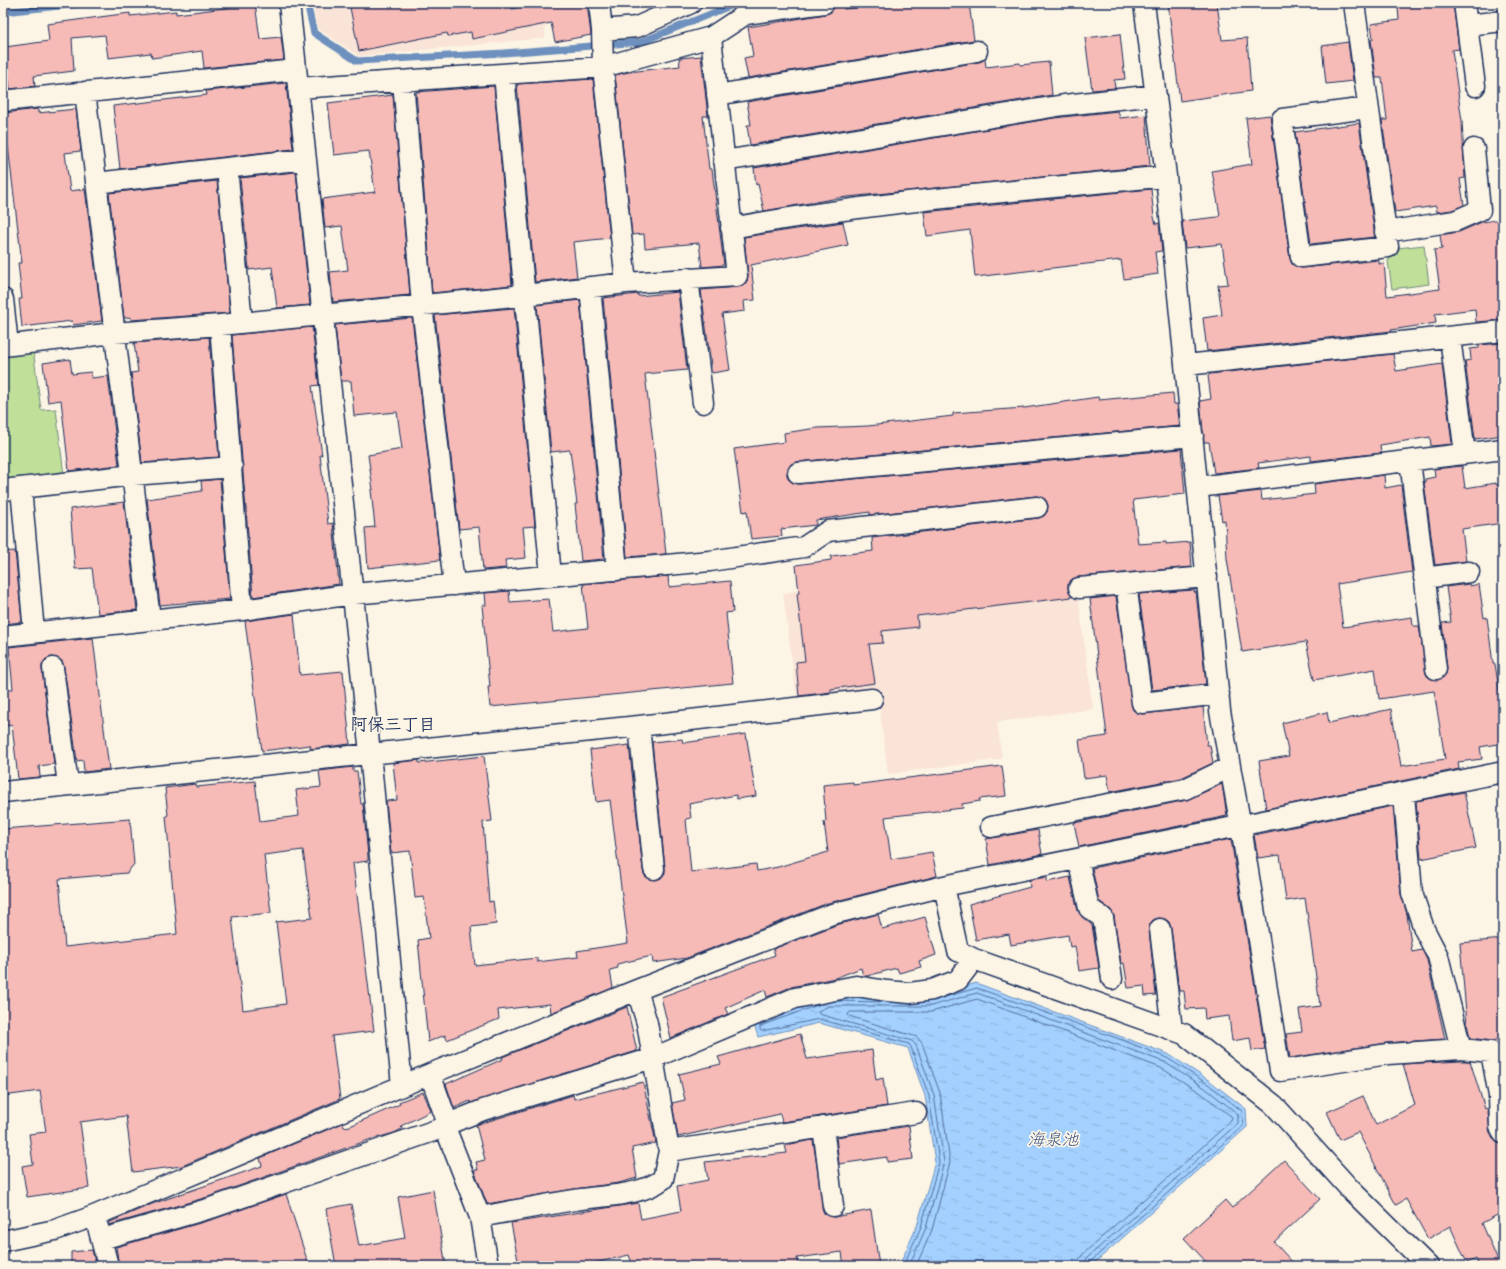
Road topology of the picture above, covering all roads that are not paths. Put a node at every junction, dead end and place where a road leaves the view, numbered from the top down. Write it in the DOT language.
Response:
graph roads {
  1 [pos="288,3"];
  2 [pos="599,3"];
  3 [pos="691,3"];
  4 [pos="824,3"];
  5 [pos="1144,3"];
  6 [pos="1354,3"];
  7 [pos="1464,3"];
  8 [pos="1503,20"];
  9 [pos="1467,25"];
  10 [pos="603,31"];
  11 [pos="711,37"];
  12 [pos="977,51"];
  13 [pos="603,64"];
  14 [pos="504,74"];
  15 [pos="296,79"];
  16 [pos="403,81"];
  17 [pos="1475,86"];
  18 [pos="84,92"];
  19 [pos="717,95"];
  20 [pos="1156,95"];
  21 [pos="3,101"];
  22 [pos="1368,108"];
  23 [pos="1474,149"];
  24 [pos="305,159"];
  25 [pos="724,161"];
  26 [pos="227,168"];
  27 [pos="1166,176"];
  28 [pos="96,183"];
  29 [pos="731,228"];
  30 [pos="1386,232"];
  31 [pos="688,278"];
  32 [pos="626,283"];
  33 [pos="590,288"];
  34 [pos="525,295"];
  35 [pos="3,299"];
  36 [pos="422,305"];
  37 [pos="322,314"];
  38 [pos="242,322"];
  39 [pos="220,325"];
  40 [pos="1503,331"];
  41 [pos="114,333"];
  42 [pos="1450,337"];
  43 [pos="5,345"];
  44 [pos="1186,365"];
  45 [pos="703,404"];
  46 [pos="1193,436"];
  47 [pos="1503,450"];
  48 [pos="1465,454"];
  49 [pos="1410,461"];
  50 [pos="232,467"];
  51 [pos="798,473"];
  52 [pos="133,475"];
  53 [pos="1198,487"];
  54 [pos="12,488"];
  55 [pos="1037,507"];
  56 [pos="617,570"];
  57 [pos="1469,572"];
  58 [pos="551,576"];
  59 [pos="1207,577"];
  60 [pos="1424,578"];
  61 [pos="1126,584"];
  62 [pos="454,585"];
  63 [pos="1079,588"];
  64 [pos="353,594"];
  65 [pos="242,610"];
  66 [pos="150,619"];
  67 [pos="34,632"];
  68 [pos="3,636"];
  69 [pos="53,668"];
  70 [pos="1436,669"];
  71 [pos="1219,694"];
  72 [pos="872,699"];
  73 [pos="639,726"];
  74 [pos="370,753"];
  75 [pos="1230,767"];
  76 [pos="1503,772"];
  77 [pos="68,785"];
  78 [pos="3,792"];
  79 [pos="1404,794"];
  80 [pos="1241,826"];
  81 [pos="991,827"];
  82 [pos="1078,859"];
  83 [pos="654,869"];
  84 [pos="944,886"];
  85 [pos="1160,929"];
  86 [pos="974,959"];
  87 [pos="1112,979"];
  88 [pos="637,990"];
  89 [pos="1172,1030"];
  90 [pos="1461,1049"];
  91 [pos="653,1058"];
  92 [pos="430,1074"];
  93 [pos="402,1086"];
  94 [pos="1501,1096"];
  95 [pos="916,1113"];
  96 [pos="447,1126"];
  97 [pos="823,1127"];
  98 [pos="1503,1133"];
  99 [pos="668,1151"];
  100 [pos="833,1206"];
  101 [pos="94,1216"];
  102 [pos="480,1217"];
  103 [pos="102,1239"];
  104 [pos="3,1241"];
  105 [pos="108,1266"];
  106 [pos="488,1266"];
  107 [pos="1428,1266"];
  1 -- 15 [label="street"];
  2 -- 10 [label="street"];
  3 -- 10 [label="street"];
  4 -- 11 [label="street"];
  5 -- 20 [label="street"];
  6 -- 22 [label="street"];
  7 -- 9 [label="street"];
  8 -- 9 [label="street"];
  9 -- 17 [label="street"];
  10 -- 13 [label="street"];
  11 -- 13 [label="street"];
  11 -- 19 [label="street"];
  12 -- 19 [label="street"];
  13 -- 14 [label="street"];
  13 -- 32 [label="street"];
  14 -- 16 [label="street"];
  14 -- 34 [label="street"];
  15 -- 16 [label="street"];
  15 -- 18 [label="street"];
  15 -- 24 [label="street"];
  16 -- 36 [label="street"];
  18 -- 21 [label="street"];
  18 -- 28 [label="street"];
  19 -- 25 [label="street"];
  20 -- 25 [label="street"];
  20 -- 27 [label="street"];
  22 -- 30 [label="street"];
  22 -- 30 [label="street"];
  23 -- 30 [label="street"];
  24 -- 26 [label="street"];
  24 -- 37 [label="street"];
  25 -- 29 [label="street"];
  26 -- 28 [label="street"];
  26 -- 38 [label="street"];
  27 -- 29 [label="street"];
  27 -- 44 [label="street"];
  28 -- 41 [label="street"];
  29 -- 31 [label="street"];
  31 -- 32 [label="street"];
  31 -- 45 [label="street"];
  32 -- 33 [label="street"];
  33 -- 34 [label="street"];
  33 -- 56 [label="street"];
  34 -- 36 [label="street"];
  34 -- 58 [label="street"];
  35 -- 43 [label="street"];
  36 -- 37 [label="street"];
  36 -- 62 [label="street"];
  37 -- 38 [label="street"];
  37 -- 64 [label="street"];
  38 -- 39 [label="street"];
  39 -- 41 [label="street"];
  39 -- 50 [label="street"];
  40 -- 42 [label="street"];
  41 -- 43 [label="street"];
  41 -- 52 [label="street"];
  42 -- 44 [label="street"];
  42 -- 48 [label="street"];
  44 -- 46 [label="street"];
  46 -- 51 [label="street"];
  46 -- 53 [label="street"];
  47 -- 48 [label="street"];
  48 -- 49 [label="street"];
  49 -- 53 [label="street"];
  49 -- 60 [label="street"];
  50 -- 52 [label="street"];
  50 -- 65 [label="street"];
  52 -- 54 [label="street"];
  52 -- 66 [label="street"];
  53 -- 59 [label="street"];
  54 -- 67 [label="street"];
  55 -- 56 [label="street"];
  56 -- 58 [label="street"];
  57 -- 60 [label="street"];
  58 -- 62 [label="street"];
  59 -- 61 [label="street"];
  59 -- 71 [label="street"];
  60 -- 70 [label="street"];
  61 -- 63 [label="street"];
  61 -- 71 [label="street"];
  62 -- 64 [label="street"];
  64 -- 65 [label="street"];
  64 -- 74 [label="street"];
  65 -- 66 [label="street"];
  66 -- 67 [label="street"];
  67 -- 68 [label="street"];
  69 -- 77 [label="street"];
  71 -- 75 [label="street"];
  72 -- 73 [label="street"];
  73 -- 74 [label="street"];
  73 -- 83 [label="street"];
  74 -- 77 [label="street"];
  74 -- 93 [label="street"];
  75 -- 80 [label="street"];
  75 -- 81 [label="street"];
  76 -- 79 [label="street"];
  77 -- 78 [label="street"];
  79 -- 80 [label="street"];
  79 -- 90 [label="street"];
  80 -- 82 [label="street"];
  80 -- 90 [label="street"];
  82 -- 84 [label="street"];
  82 -- 87 [label="street"];
  84 -- 86 [label="street"];
  84 -- 88 [label="street"];
  85 -- 89 [label="street"];
  86 -- 89 [label="street"];
  86 -- 91 [label="street"];
  88 -- 91 [label="street"];
  88 -- 92 [label="street"];
  89 -- 107 [label="street"];
  90 -- 94 [label="street"];
  91 -- 96 [label="street"];
  91 -- 99 [label="street"];
  92 -- 93 [label="street"];
  92 -- 96 [label="street"];
  93 -- 101 [label="street"];
  94 -- 98 [label="street"];
  95 -- 97 [label="street"];
  96 -- 102 [label="street"];
  96 -- 103 [label="street"];
  97 -- 99 [label="street"];
  97 -- 100 [label="street"];
  99 -- 102 [label="street"];
  101 -- 103 [label="street"];
  101 -- 104 [label="street"];
  102 -- 106 [label="street"];
  103 -- 105 [label="street"];
}
